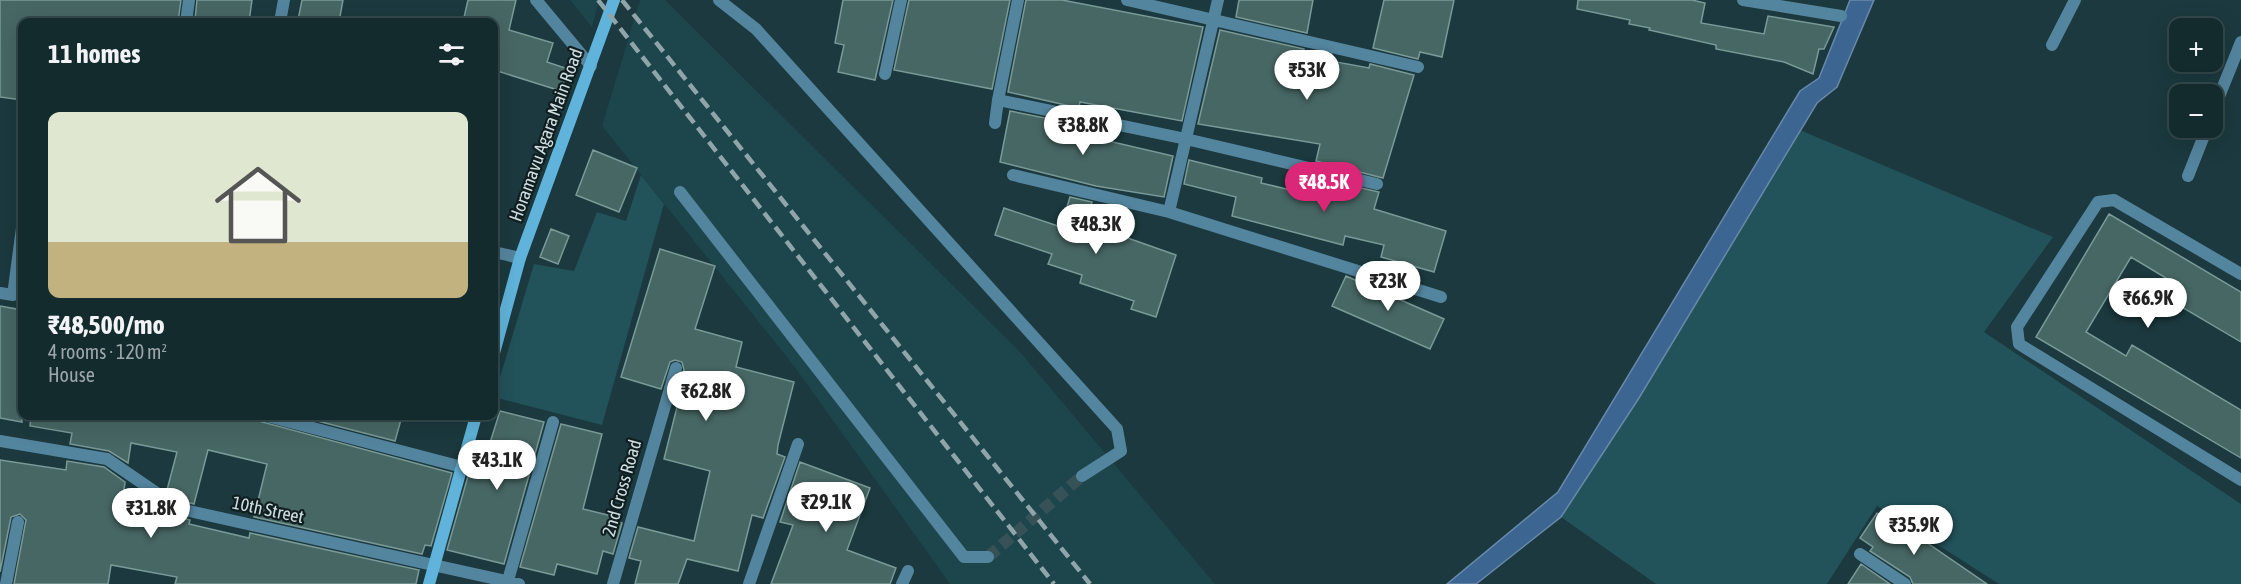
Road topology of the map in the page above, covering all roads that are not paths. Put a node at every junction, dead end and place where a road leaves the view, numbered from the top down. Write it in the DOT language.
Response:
graph roads {
  1 [pos="189,0"];
  2 [pos="284,0"];
  3 [pos="536,0"];
  4 [pos="614,0"];
  5 [pos="719,0"];
  6 [pos="901,0"];
  7 [pos="1018,0"];
  8 [pos="1127,0"];
  9 [pos="1218,0"];
  10 [pos="1743,0"];
  11 [pos="2075,0"];
  12 [pos="1789,4"];
  13 [pos="1841,16"];
  14 [pos="187,18"];
  15 [pos="281,18"];
  16 [pos="1213,19"];
  17 [pos="2241,42"];
  18 [pos="2052,45"];
  19 [pos="591,66"];
  20 [pos="1418,67"];
  21 [pos="885,74"];
  22 [pos="2223,87"];
  23 [pos="998,100"];
  24 [pos="994,123"];
  25 [pos="2203,138"];
  26 [pos="1186,139"];
  27 [pos="1013,175"];
  28 [pos="2188,176"];
  29 [pos="1377,184"];
  30 [pos="680,192"];
  31 [pos="1169,212"];
  32 [pos="498,253"];
  33 [pos="18,258"];
  34 [pos="520,258"];
  35 [pos="2241,274"];
  36 [pos="0,293"];
  37 [pos="1441,297"];
  38 [pos="498,337"];
  39 [pos="676,368"];
  40 [pos="282,420"];
  41 [pos="475,420"];
  42 [pos="553,422"];
  43 [pos="0,441"];
  44 [pos="798,444"];
  45 [pos="462,467"];
  46 [pos="1082,476"];
  47 [pos="2241,480"];
  48 [pos="18,522"];
  49 [pos="1860,554"];
  50 [pos="988,557"];
  51 [pos="435,564"];
  52 [pos="908,571"];
  53 [pos="511,583"];
  54 [pos="6,584"];
  55 [pos="429,584"];
  56 [pos="613,584"];
  57 [pos="749,584"];
  58 [pos="902,584"];
  59 [pos="1905,584"];
  1 -- 14 [label="street"];
  2 -- 15 [label="street"];
  3 -- 19 [label="street"];
  4 -- 19 [label="street, Horamavu Agara Main Road"];
  5 -- 46 [label="street"];
  6 -- 21 [label="street"];
  7 -- 23 [label="street"];
  8 -- 16 [label="street"];
  9 -- 16 [label="street"];
  10 -- 12 [label="street"];
  11 -- 18 [label="street"];
  12 -- 13 [label="street"];
  16 -- 20 [label="street"];
  16 -- 26 [label="street"];
  17 -- 22 [label="street"];
  19 -- 34 [label="street, Horamavu Agara Main Road"];
  23 -- 24 [label="street"];
  23 -- 26 [label="street"];
  25 -- 28 [label="street"];
  26 -- 29 [label="street"];
  26 -- 31 [label="street"];
  27 -- 31 [label="street"];
  30 -- 50 [label="street"];
  31 -- 37 [label="street"];
  32 -- 34 [label="street"];
  33 -- 36 [label="street"];
  34 -- 38 [label="street, Horamavu Agara Main Road"];
  35 -- 47 [label="street"];
  39 -- 56 [label="street, 2nd Cross Road"];
  40 -- 45 [label="street"];
  41 -- 45 [label="street"];
  42 -- 53 [label="street"];
  43 -- 51 [label="street, 10th Street"];
  44 -- 57 [label="street"];
  45 -- 51 [label="street"];
  48 -- 54 [label="street"];
  49 -- 59 [label="street"];
  51 -- 53 [label="street, 10th Street"];
  51 -- 55 [label="street"];
  52 -- 58 [label="street"];
}
